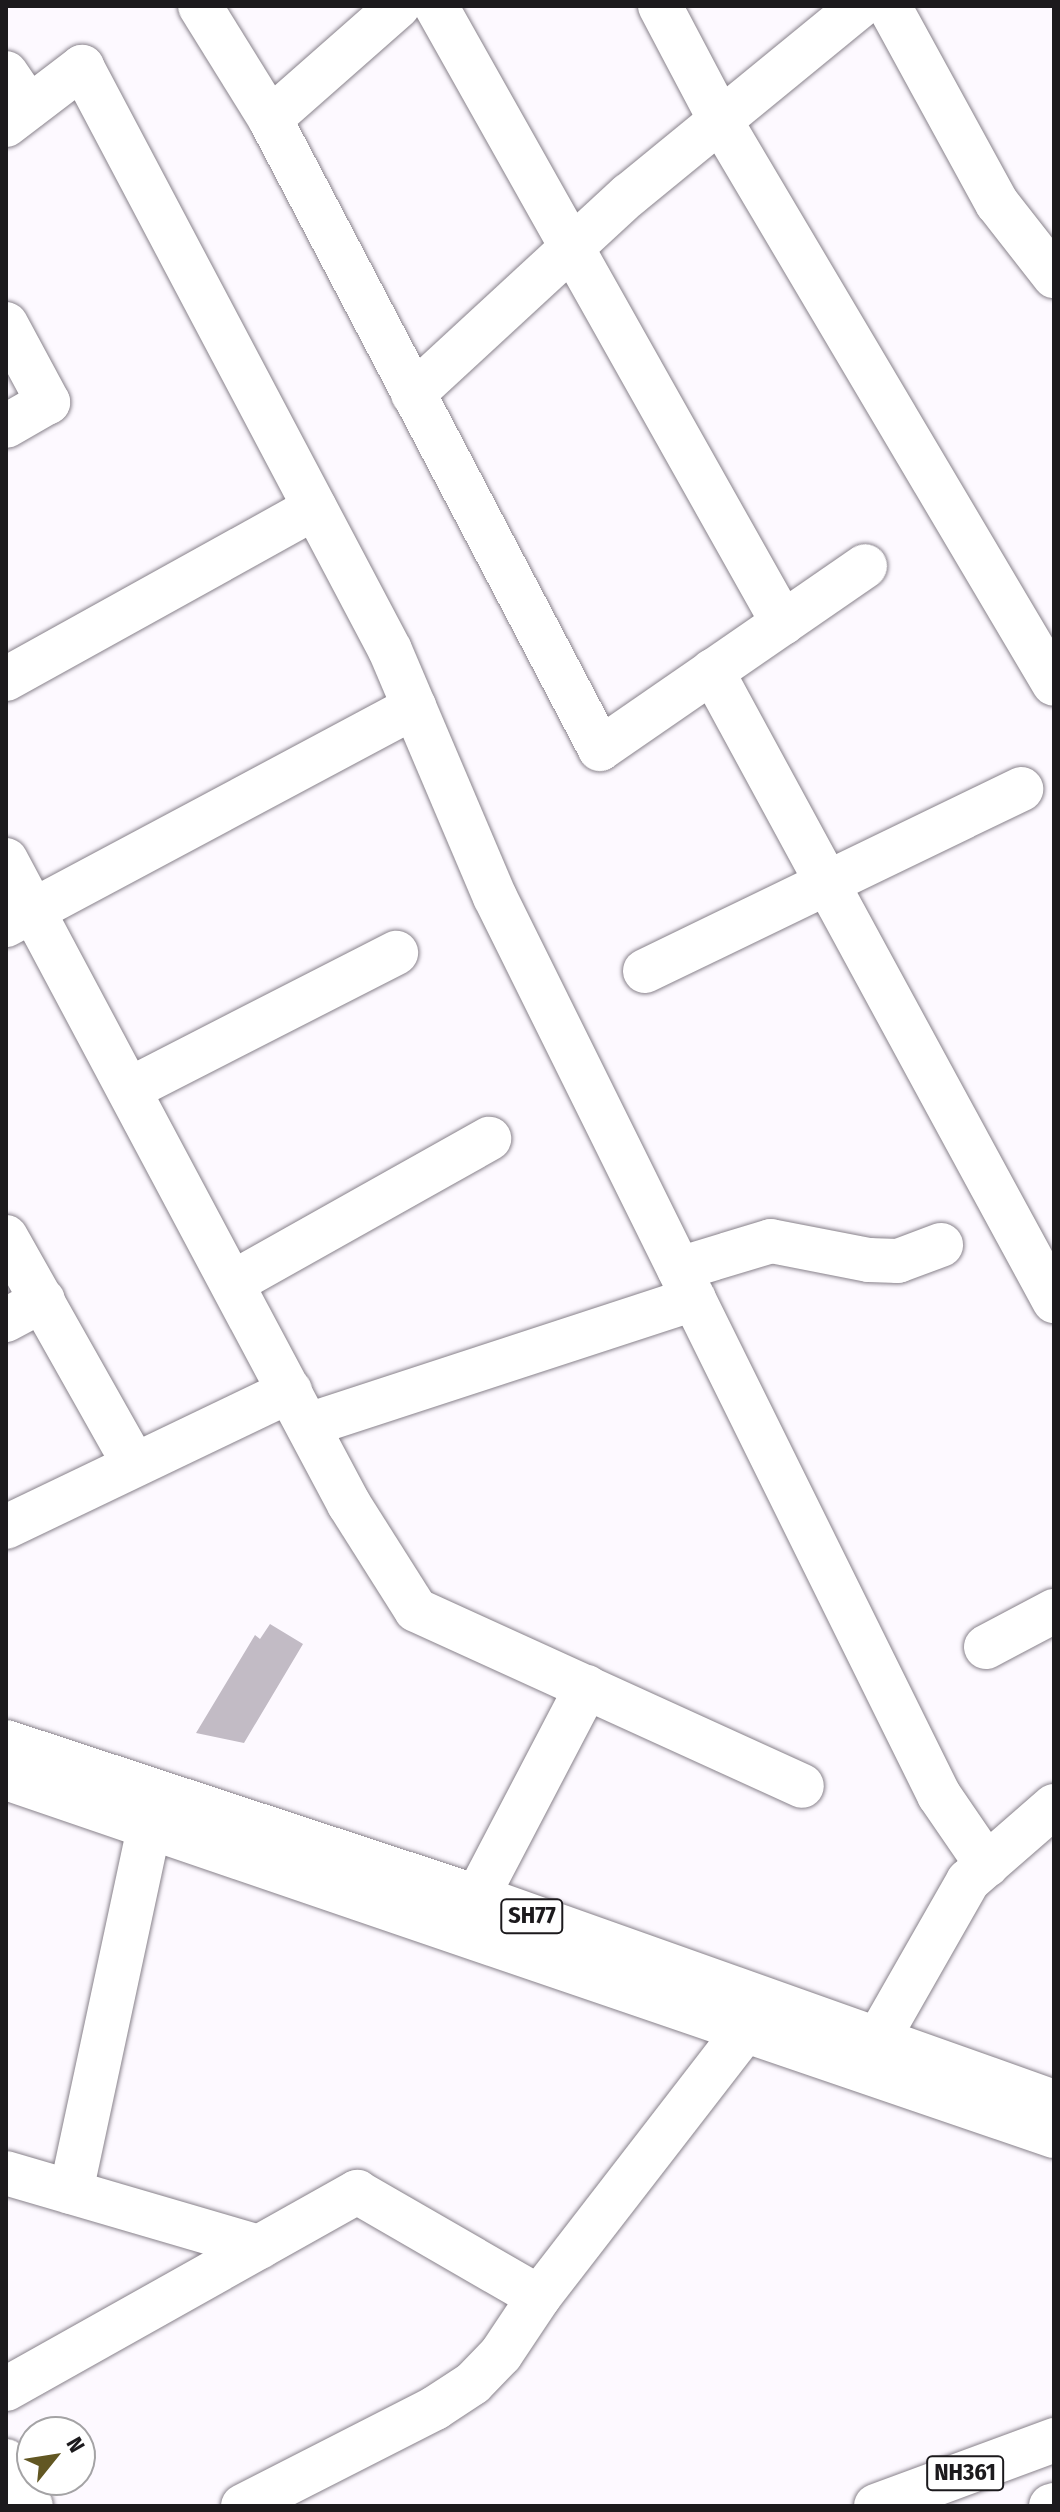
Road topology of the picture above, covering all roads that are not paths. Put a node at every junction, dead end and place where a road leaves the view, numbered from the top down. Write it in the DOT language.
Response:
graph roads {
  1 [pos="200,6"];
  2 [pos="398,6"];
  3 [pos="436,6"];
  4 [pos="660,6"];
  5 [pos="860,6"];
  6 [pos="889,6"];
  7 [pos="14,102"];
  8 [pos="270,119"];
  9 [pos="720,120"];
  10 [pos="571,247"];
  11 [pos="1054,276"];
  12 [pos="6,324"];
  13 [pos="413,394"];
  14 [pos="6,426"];
  15 [pos="315,508"];
  16 [pos="865,566"];
  17 [pos="783,623"];
  18 [pos="712,671"];
  19 [pos="6,679"];
  20 [pos="1054,684"];
  21 [pos="414,707"];
  22 [pos="1021,789"];
  23 [pos="6,860"];
  24 [pos="827,882"];
  25 [pos="20,918"];
  26 [pos="396,953"];
  27 [pos="645,971"];
  28 [pos="130,1089"];
  29 [pos="489,1139"];
  30 [pos="6,1237"];
  31 [pos="941,1245"];
  32 [pos="232,1283"];
  33 [pos="687,1284"];
  34 [pos="1054,1301"];
  35 [pos="24,1310"];
  36 [pos="299,1408"];
  37 [pos="133,1462"];
  38 [pos="6,1527"];
  39 [pos="1054,1611"];
  40 [pos="986,1647"];
  41 [pos="587,1687"];
  42 [pos="6,1742"];
  43 [pos="6,1778"];
  44 [pos="802,1786"];
  45 [pos="1054,1806"];
  46 [pos="149,1829"];
  47 [pos="987,1865"];
  48 [pos="477,1897"];
  49 [pos="747,2028"];
  50 [pos="878,2039"];
  51 [pos="1054,2102"];
  52 [pos="1054,2136"];
  53 [pos="6,2173"];
  54 [pos="71,2192"];
  55 [pos="259,2247"];
  56 [pos="539,2297"];
  57 [pos="6,2389"];
  58 [pos="1054,2440"];
  59 [pos="6,2461"];
  60 [pos="31,2506"];
  61 [pos="243,2506"];
  62 [pos="876,2506"];
  1 -- 8 [label="main road"];
  2 -- 8 [label="main road"];
  3 -- 10 [label="main road"];
  4 -- 9 [label="main road"];
  5 -- 9 [label="main road"];
  6 -- 11 [label="main road"];
  7 -- 15 [label="main road"];
  8 -- 13 [label="main road"];
  9 -- 10 [label="main road"];
  9 -- 20 [label="main road"];
  10 -- 13 [label="main road"];
  10 -- 17 [label="main road"];
  12 -- 14 [label="main road"];
  13 -- 18 [label="main road"];
  15 -- 19 [label="main road"];
  15 -- 21 [label="main road"];
  16 -- 17 [label="main road"];
  17 -- 18 [label="main road"];
  18 -- 24 [label="main road"];
  21 -- 25 [label="main road"];
  21 -- 33 [label="main road"];
  22 -- 24 [label="main road"];
  23 -- 25 [label="main road"];
  24 -- 27 [label="main road"];
  24 -- 34 [label="main road"];
  25 -- 28 [label="main road"];
  26 -- 28 [label="main road"];
  28 -- 32 [label="main road"];
  29 -- 32 [label="main road"];
  30 -- 35 [label="main road"];
  31 -- 33 [label="main road"];
  32 -- 36 [label="main road"];
  33 -- 36 [label="main road"];
  33 -- 47 [label="main road"];
  35 -- 37 [label="main road"];
  36 -- 37 [label="main road"];
  36 -- 41 [label="main road"];
  37 -- 38 [label="main road"];
  39 -- 40 [label="main road"];
  41 -- 44 [label="main road"];
  41 -- 48 [label="main road"];
  42 -- 48 [label="main road, SH77"];
  43 -- 46 [label="main road, SH77"];
  45 -- 47 [label="main road"];
  46 -- 49 [label="main road, SH77"];
  46 -- 54 [label="main road"];
  47 -- 50 [label="main road"];
  48 -- 50 [label="main road, SH77"];
  49 -- 52 [label="main road, SH77"];
  49 -- 56 [label="main road"];
  50 -- 51 [label="main road, SH77"];
  53 -- 54 [label="main road"];
  54 -- 55 [label="main road"];
  55 -- 56 [label="main road"];
  55 -- 57 [label="main road"];
  56 -- 61 [label="main road"];
  58 -- 62 [label="main road, NH361"];
  59 -- 60 [label="main road"];
}
